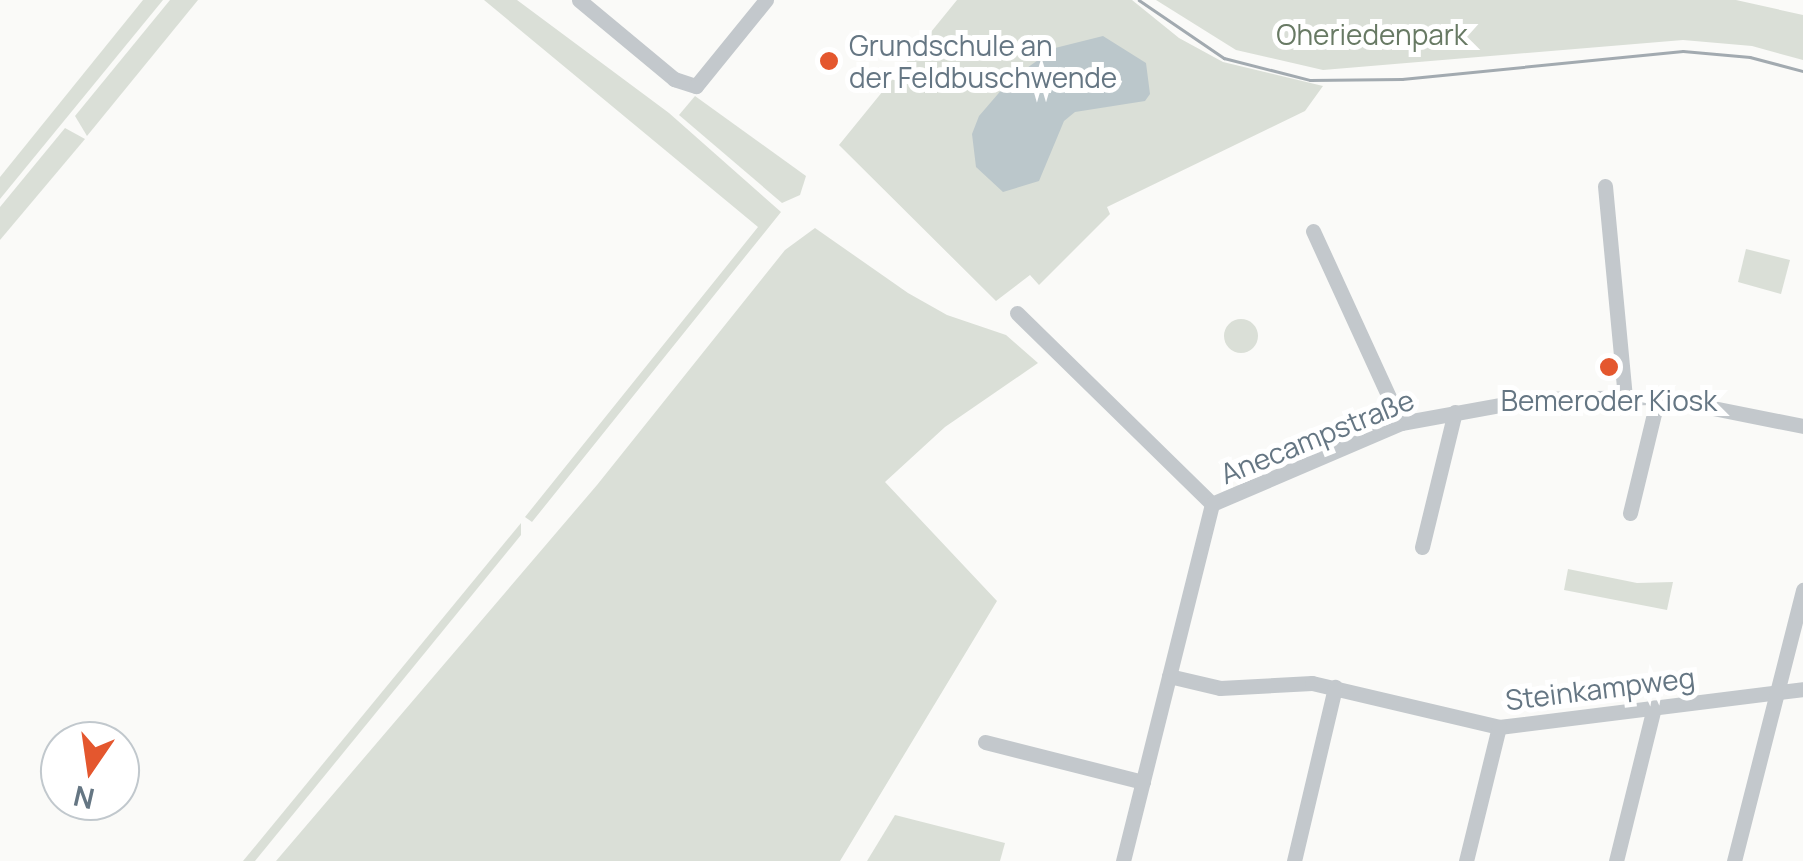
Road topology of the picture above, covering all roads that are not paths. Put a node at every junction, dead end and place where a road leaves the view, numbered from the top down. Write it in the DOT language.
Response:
graph roads {
  1 [pos="579,0"];
  2 [pos="766,0"];
  3 [pos="1605,186"];
  4 [pos="1313,231"];
  5 [pos="1017,314"];
  6 [pos="1625,396"];
  7 [pos="1658,397"];
  8 [pos="1455,412"];
  9 [pos="1401,423"];
  10 [pos="1803,426"];
  11 [pos="1212,504"];
  12 [pos="1630,513"];
  13 [pos="1422,548"];
  14 [pos="1803,590"];
  15 [pos="1169,676"];
  16 [pos="1335,687"];
  17 [pos="1803,689"];
  18 [pos="1778,693"];
  19 [pos="1654,708"];
  20 [pos="1499,727"];
  21 [pos="985,742"];
  22 [pos="1142,782"];
  23 [pos="1123,861"];
  24 [pos="1294,861"];
  25 [pos="1466,861"];
  26 [pos="1616,861"];
  27 [pos="1734,861"];
  1 -- 2 [label="street"];
  3 -- 6 [label="street"];
  4 -- 9 [label="street"];
  5 -- 11 [label="street"];
  6 -- 7 [label="street, Anecampstraße"];
  6 -- 8 [label="street, Anecampstraße"];
  7 -- 10 [label="street, Anecampstraße"];
  7 -- 12 [label="street"];
  8 -- 9 [label="street, Anecampstraße"];
  8 -- 13 [label="street"];
  9 -- 11 [label="street, Anecampstraße"];
  11 -- 15 [label="street, Anecampstraße"];
  14 -- 18 [label="street"];
  15 -- 16 [label="street, Steinkampweg"];
  15 -- 22 [label="street, Anecampstraße"];
  16 -- 20 [label="street, Steinkampweg"];
  16 -- 24 [label="street"];
  17 -- 18 [label="street, Steinkampweg"];
  18 -- 19 [label="street, Steinkampweg"];
  18 -- 27 [label="street"];
  19 -- 20 [label="street, Steinkampweg"];
  19 -- 26 [label="street"];
  20 -- 25 [label="street"];
  21 -- 22 [label="street"];
  22 -- 23 [label="street, Anecampstraße"];
}
